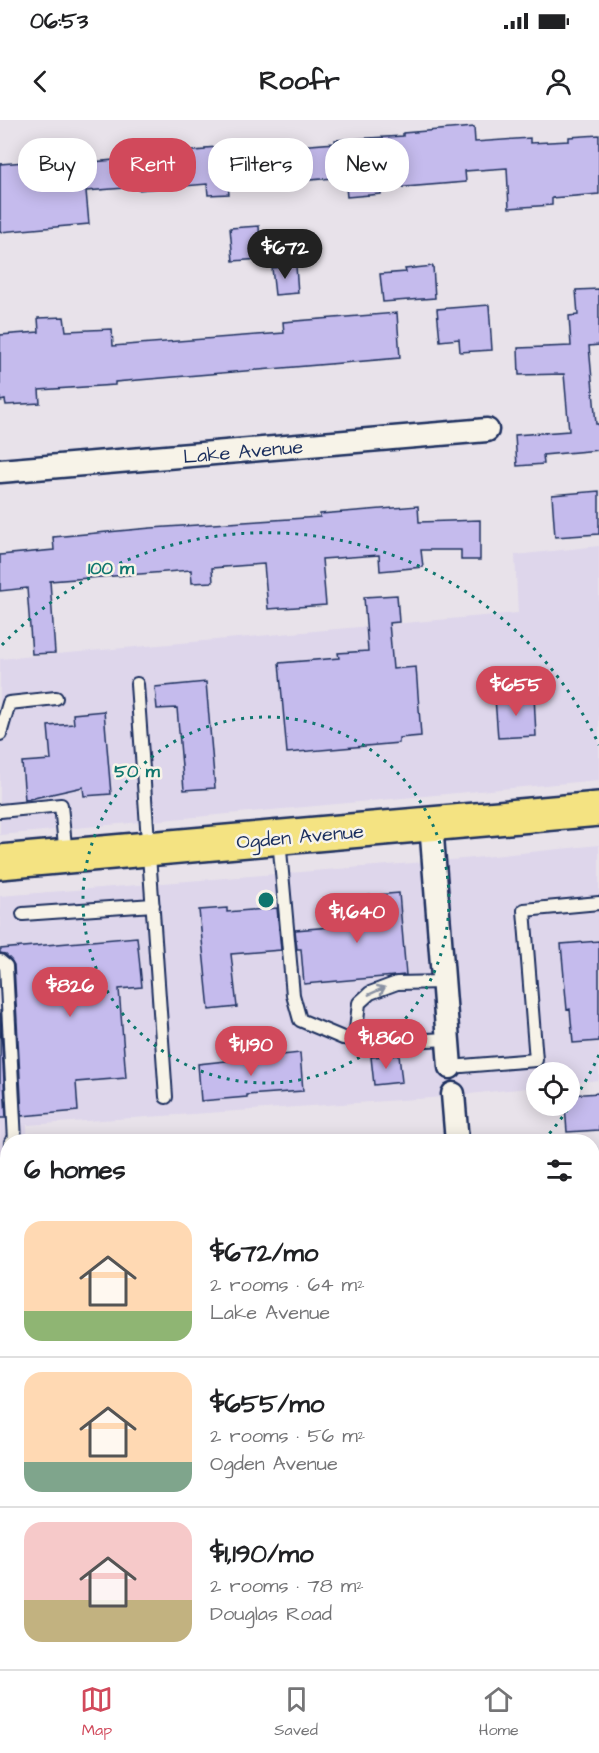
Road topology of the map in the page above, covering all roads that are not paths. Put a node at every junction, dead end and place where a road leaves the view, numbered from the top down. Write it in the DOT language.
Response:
graph roads {
  1 [pos="487,430"];
  2 [pos="0,471"];
  3 [pos="137,684"];
  4 [pos="56,698"];
  5 [pos="0,734"];
  6 [pos="599,809"];
  7 [pos="0,811"];
  8 [pos="431,824"];
  9 [pos="279,837"];
  10 [pos="150,848"];
  11 [pos="66,856"];
  12 [pos="0,862"];
  13 [pos="599,903"];
  14 [pos="153,905"];
  15 [pos="23,914"];
  16 [pos="0,961"];
  17 [pos="443,982"];
  18 [pos="355,1039"];
  19 [pos="447,1039"];
  20 [pos="450,1067"];
  21 [pos="453,1094"];
  22 [pos="166,1097"];
  23 [pos="15,1134"];
  24 [pos="456,1134"];
  1 -- 2 [label="street, Lake Avenue"];
  3 -- 10 [label="lane"];
  4 -- 5 [label="lane"];
  6 -- 8 [label="main road, Ogden Avenue"];
  7 -- 11 [label="lane"];
  8 -- 9 [label="main road, Ogden Avenue"];
  8 -- 17 [label="street"];
  9 -- 10 [label="main road, Ogden Avenue"];
  9 -- 18 [label="lane"];
  10 -- 11 [label="main road, Ogden Avenue"];
  10 -- 14 [label="lane"];
  11 -- 12 [label="main road, Ogden Avenue"];
  13 -- 20 [label="lane"];
  14 -- 15 [label="lane"];
  14 -- 22 [label="lane"];
  16 -- 23 [label="lane"];
  18 -- 17 [label="lane, one-way"];
  17 -- 19 [label="street"];
  18 -- 19 [label="lane"];
  19 -- 20 [label="street"];
  21 -- 24 [label="street"];
}
